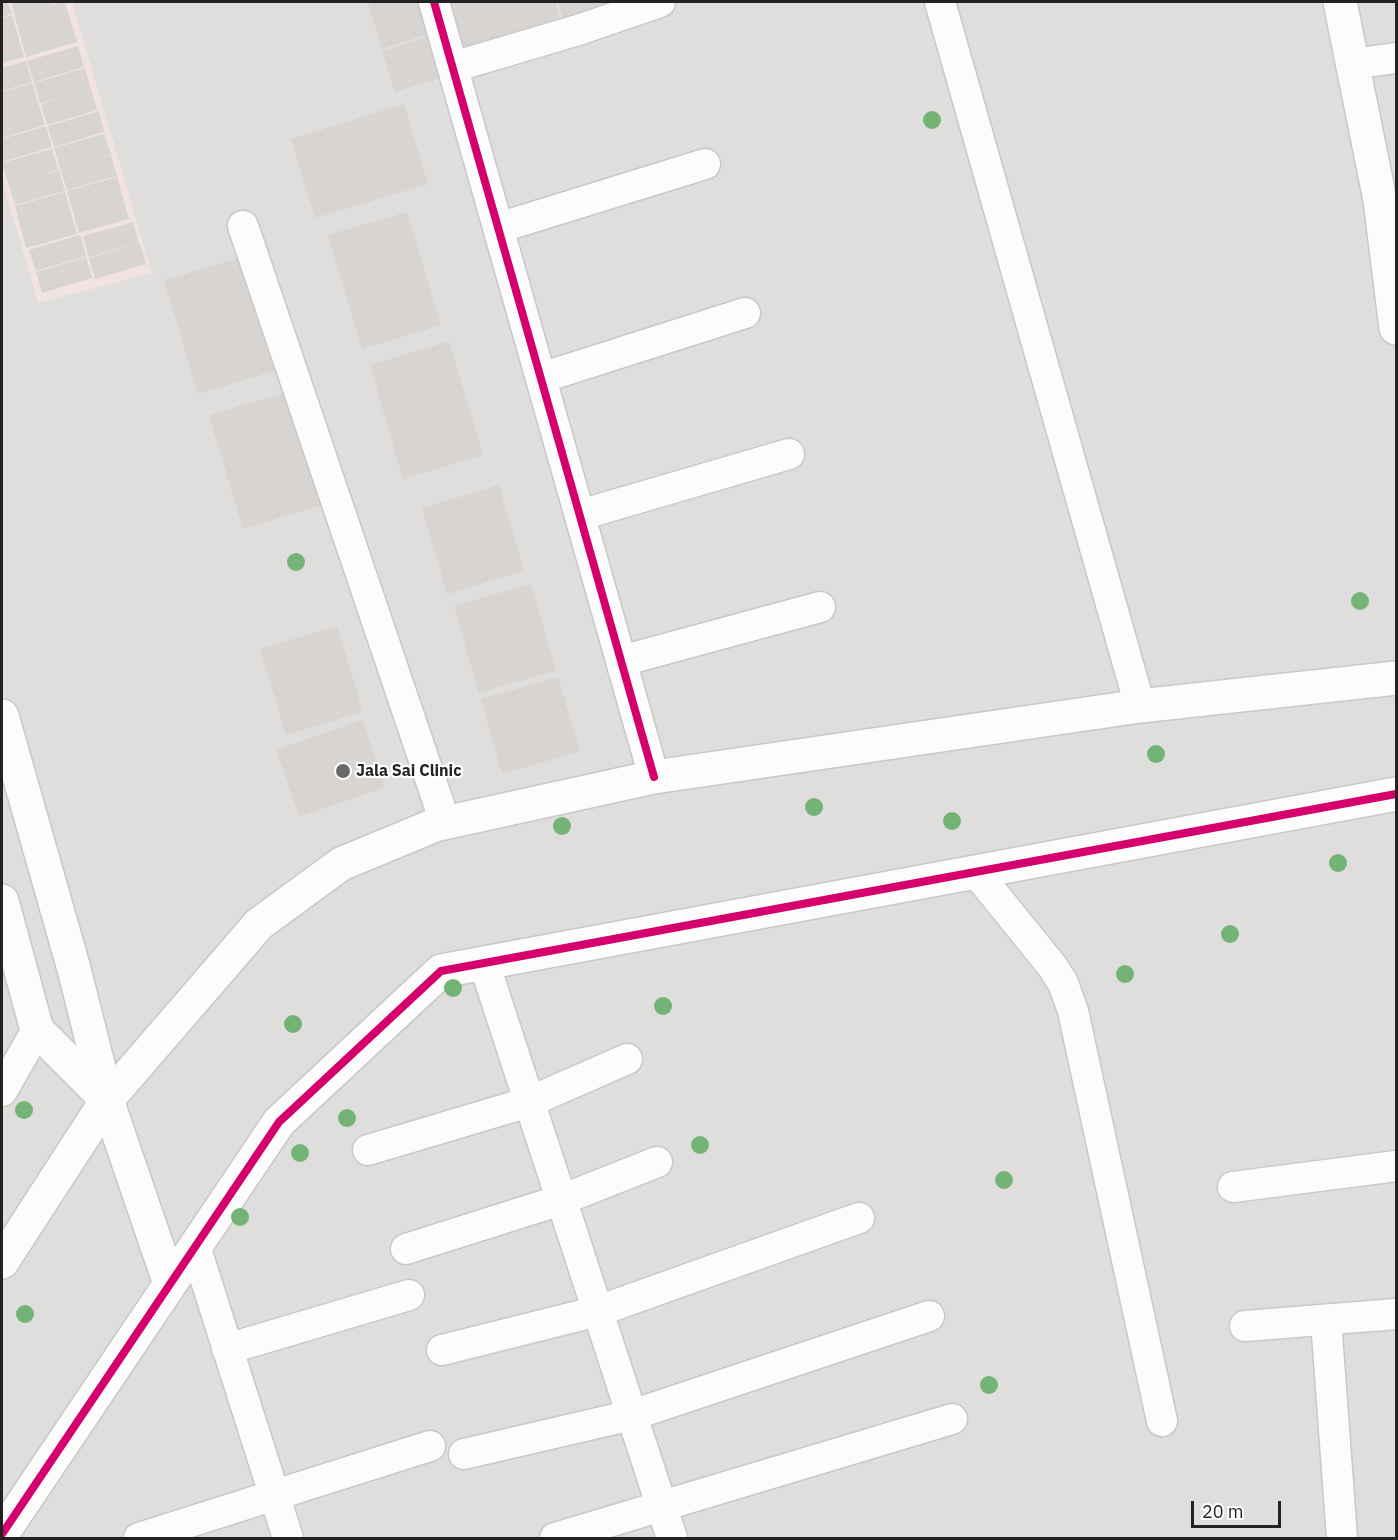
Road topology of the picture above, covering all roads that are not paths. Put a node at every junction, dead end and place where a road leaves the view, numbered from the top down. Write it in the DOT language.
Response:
graph roads {
  1 [pos="434,2"];
  2 [pos="660,2"];
  3 [pos="940,2"];
  4 [pos="1340,2"];
  5 [pos="1396,58"];
  6 [pos="1351,64"];
  7 [pos="453,67"];
  8 [pos="705,164"];
  9 [pos="1388,199"];
  10 [pos="243,226"];
  11 [pos="498,228"];
  12 [pos="745,313"];
  13 [pos="1396,321"];
  14 [pos="541,378"];
  15 [pos="789,454"];
  16 [pos="580,515"];
  17 [pos="820,607"];
  18 [pos="621,661"];
  19 [pos="1396,678"];
  20 [pos="1140,706"];
  21 [pos="2,716"];
  22 [pos="654,777"];
  23 [pos="1396,794"];
  24 [pos="445,822"];
  25 [pos="976,872"];
  26 [pos="4,915"];
  27 [pos="484,963"];
  28 [pos="38,1030"];
  29 [pos="627,1059"];
  30 [pos="2,1091"];
  31 [pos="107,1100"];
  32 [pos="530,1102"];
  33 [pos="368,1150"];
  34 [pos="657,1162"];
  35 [pos="1396,1166"];
  36 [pos="1233,1187"];
  37 [pos="561,1200"];
  38 [pos="859,1218"];
  39 [pos="195,1246"];
  40 [pos="406,1249"];
  41 [pos="2,1262"];
  42 [pos="170,1284"];
  43 [pos="409,1295"];
  44 [pos="598,1311"];
  45 [pos="1396,1314"];
  46 [pos="928,1316"];
  47 [pos="1326,1320"];
  48 [pos="1245,1326"];
  49 [pos="227,1349"];
  50 [pos="442,1350"];
  51 [pos="632,1415"];
  52 [pos="952,1419"];
  53 [pos="1162,1421"];
  54 [pos="430,1446"];
  55 [pos="464,1454"];
  56 [pos="274,1496"];
  57 [pos="662,1508"];
  58 [pos="6,1528"];
  59 [pos="139,1539"];
  60 [pos="288,1539"];
  61 [pos="555,1539"];
  62 [pos="672,1539"];
  63 [pos="1342,1539"];
  1 -- 7 [label="street"];
  2 -- 7 [label="street"];
  3 -- 20 [label="street"];
  4 -- 6 [label="street"];
  5 -- 6 [label="street"];
  6 -- 9 [label="street"];
  7 -- 11 [label="street"];
  8 -- 11 [label="street"];
  9 -- 13 [label="street"];
  10 -- 24 [label="street"];
  11 -- 14 [label="street"];
  12 -- 14 [label="street"];
  14 -- 16 [label="street"];
  15 -- 16 [label="street"];
  16 -- 18 [label="street"];
  17 -- 18 [label="street"];
  18 -- 22 [label="street"];
  19 -- 20 [label="street"];
  20 -- 22 [label="street"];
  21 -- 31 [label="street"];
  22 -- 24 [label="street"];
  23 -- 25 [label="street"];
  24 -- 31 [label="street"];
  25 -- 27 [label="street"];
  25 -- 53 [label="street"];
  26 -- 28 [label="street"];
  27 -- 32 [label="street"];
  27 -- 39 [label="street"];
  28 -- 30 [label="street"];
  28 -- 31 [label="street"];
  29 -- 32 [label="street"];
  31 -- 41 [label="street"];
  31 -- 42 [label="street"];
  32 -- 33 [label="street"];
  32 -- 37 [label="street"];
  34 -- 37 [label="street"];
  35 -- 36 [label="street"];
  37 -- 40 [label="street"];
  37 -- 44 [label="street"];
  38 -- 44 [label="street"];
  39 -- 42 [label="street"];
  39 -- 49 [label="street"];
  42 -- 58 [label="street"];
  43 -- 49 [label="street"];
  44 -- 50 [label="street"];
  44 -- 51 [label="street"];
  45 -- 47 [label="street"];
  46 -- 51 [label="street"];
  47 -- 48 [label="street"];
  47 -- 63 [label="street"];
  49 -- 56 [label="street"];
  51 -- 55 [label="street"];
  51 -- 57 [label="street"];
  52 -- 57 [label="street"];
  54 -- 56 [label="street"];
  56 -- 59 [label="street"];
  56 -- 60 [label="street"];
  57 -- 61 [label="street"];
  57 -- 62 [label="street"];
}
